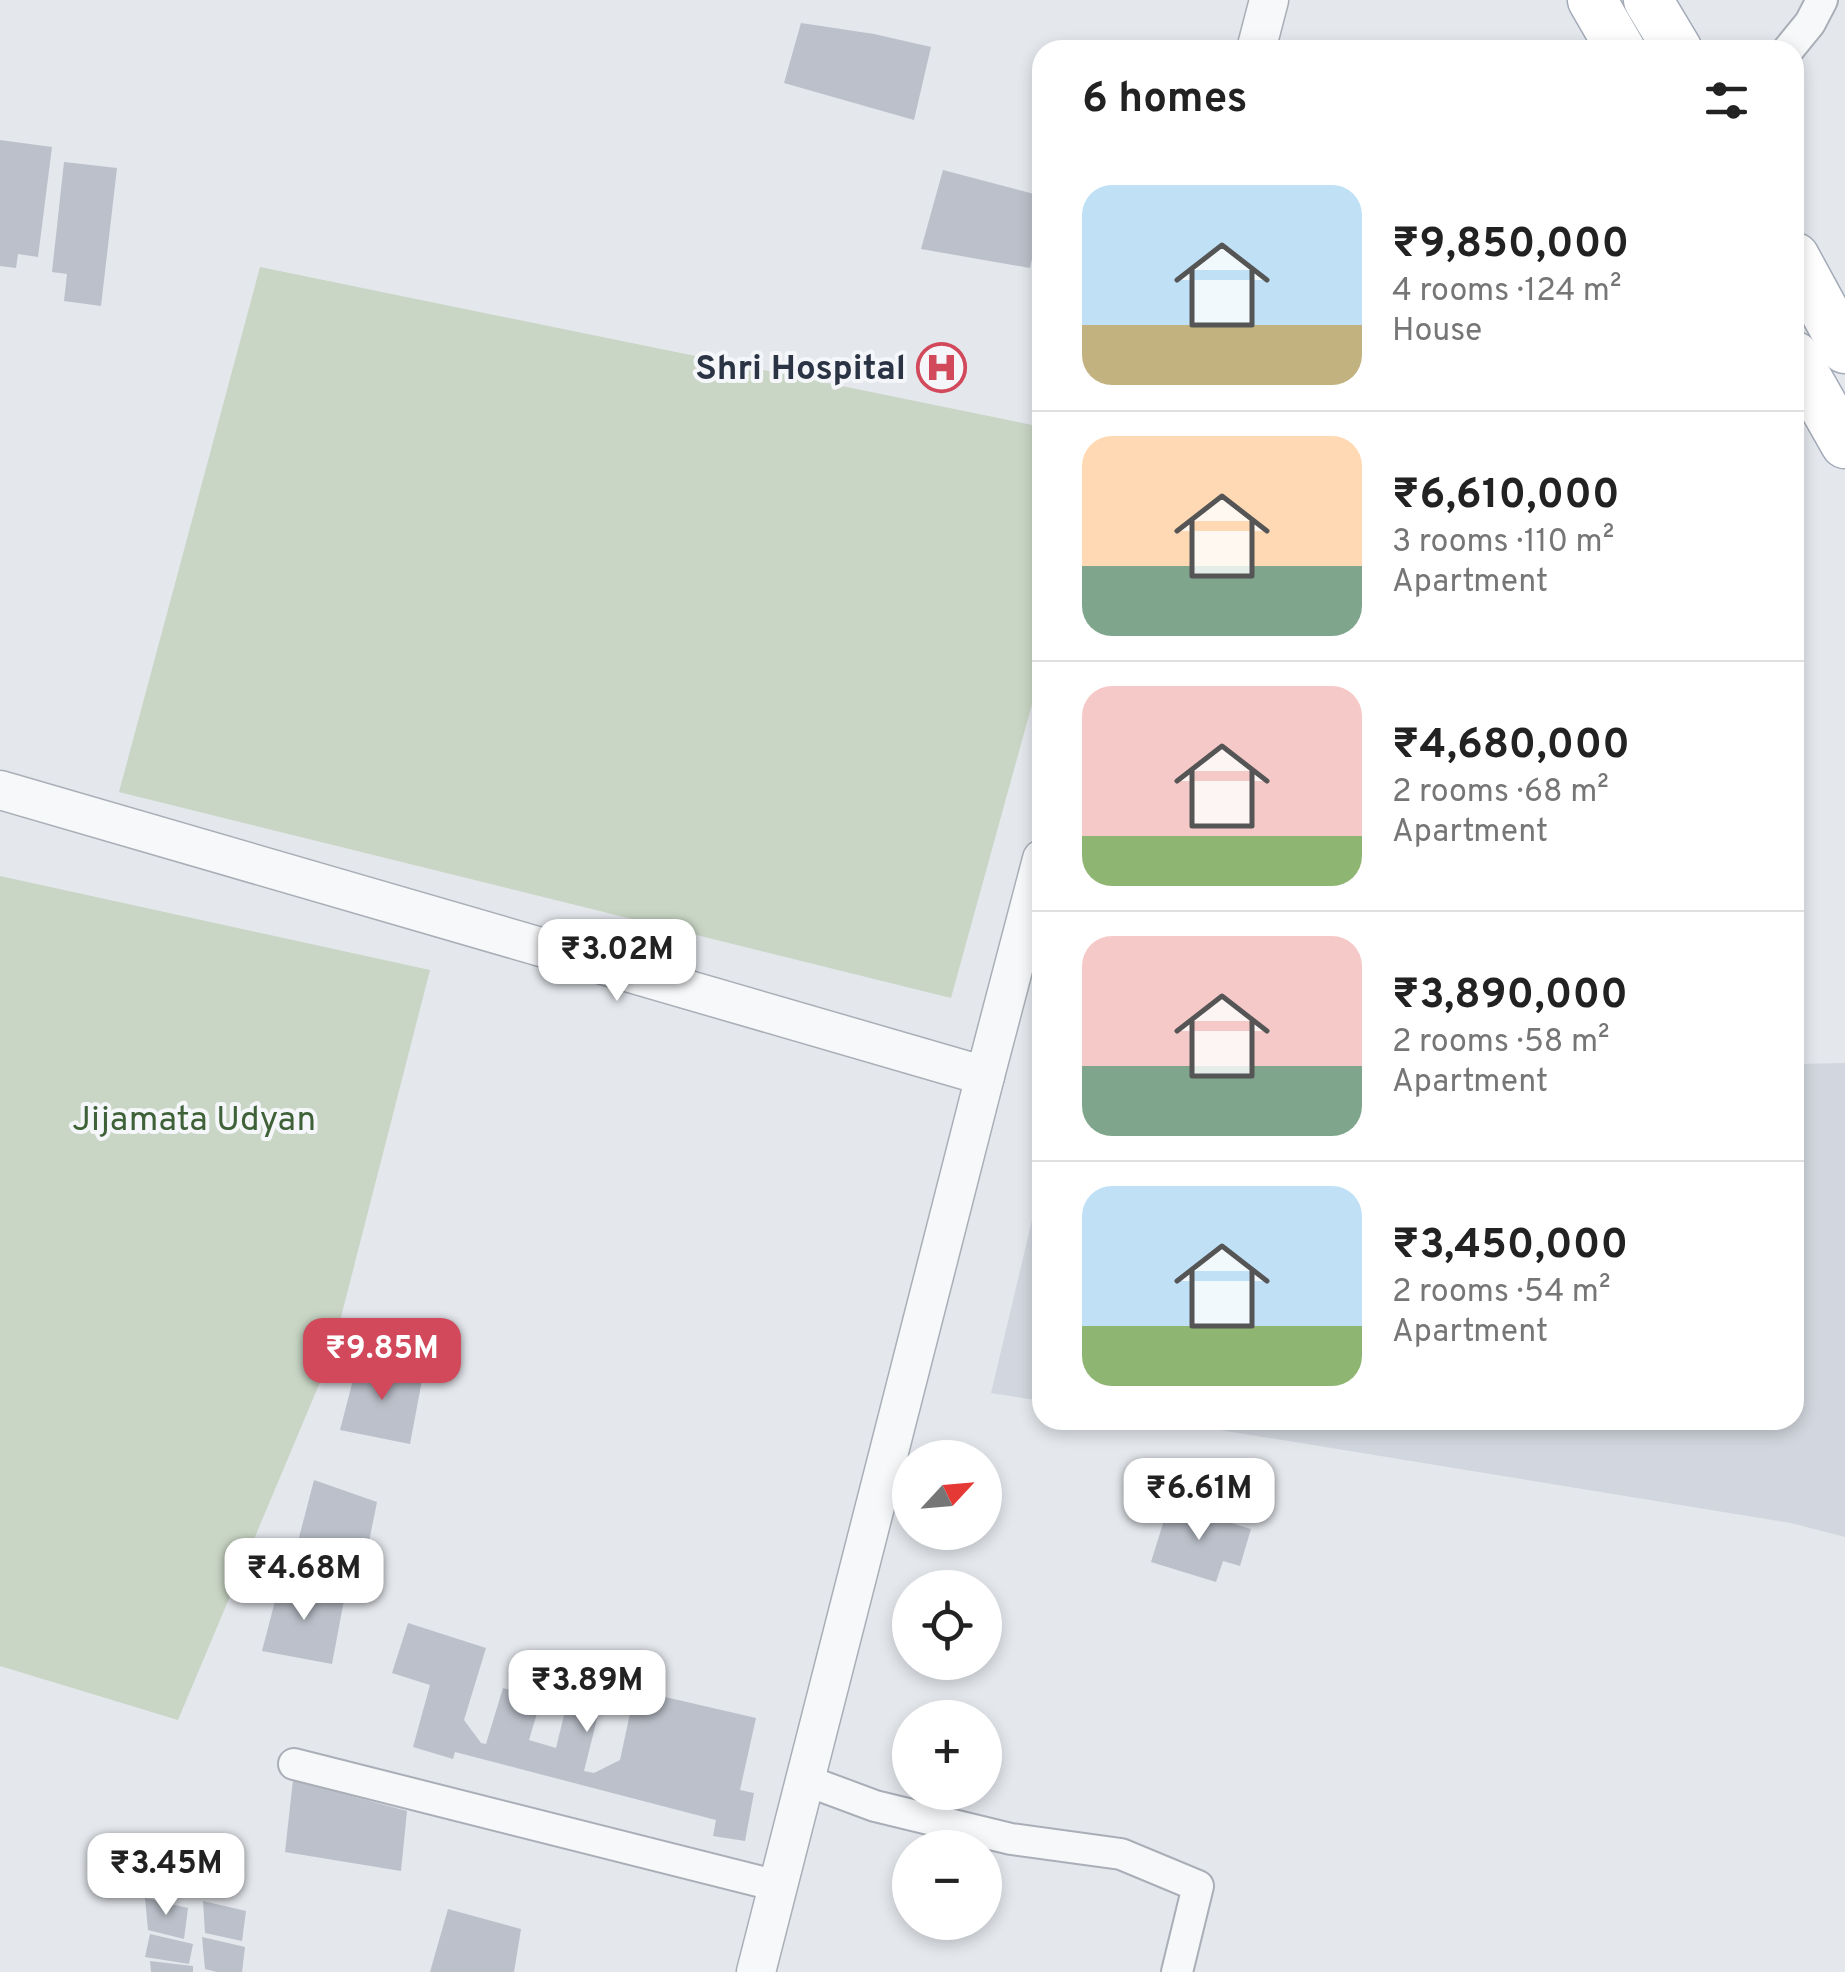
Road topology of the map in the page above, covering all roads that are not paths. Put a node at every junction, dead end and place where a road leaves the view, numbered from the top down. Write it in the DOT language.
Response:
graph roads {
  1 [pos="1269,0"];
  2 [pos="1592,0"];
  3 [pos="1648,0"];
  4 [pos="1822,0"];
  5 [pos="1259,40"];
  6 [pos="1615,40"];
  7 [pos="1672,40"];
  8 [pos="1796,40"];
  9 [pos="1804,274"];
  10 [pos="1845,349"];
  11 [pos="1804,372"];
  12 [pos="1845,444"];
  13 [pos="0,790"];
  14 [pos="1032,898"];
  15 [pos="986,1076"];
  16 [pos="294,1764"];
  17 [pos="805,1780"];
  18 [pos="778,1886"];
  19 [pos="756,1972"];
  20 [pos="1177,1972"];
  1 -- 5 [label="street"];
  2 -- 6 [label="main road"];
  3 -- 7 [label="main road"];
  4 -- 8 [label="street"];
  9 -- 10 [label="main road"];
  11 -- 12 [label="main road"];
  13 -- 15 [label="street"];
  14 -- 15 [label="street"];
  15 -- 17 [label="street"];
  16 -- 18 [label="street"];
  17 -- 18 [label="street"];
  17 -- 20 [label="street"];
  18 -- 19 [label="street"];
}
